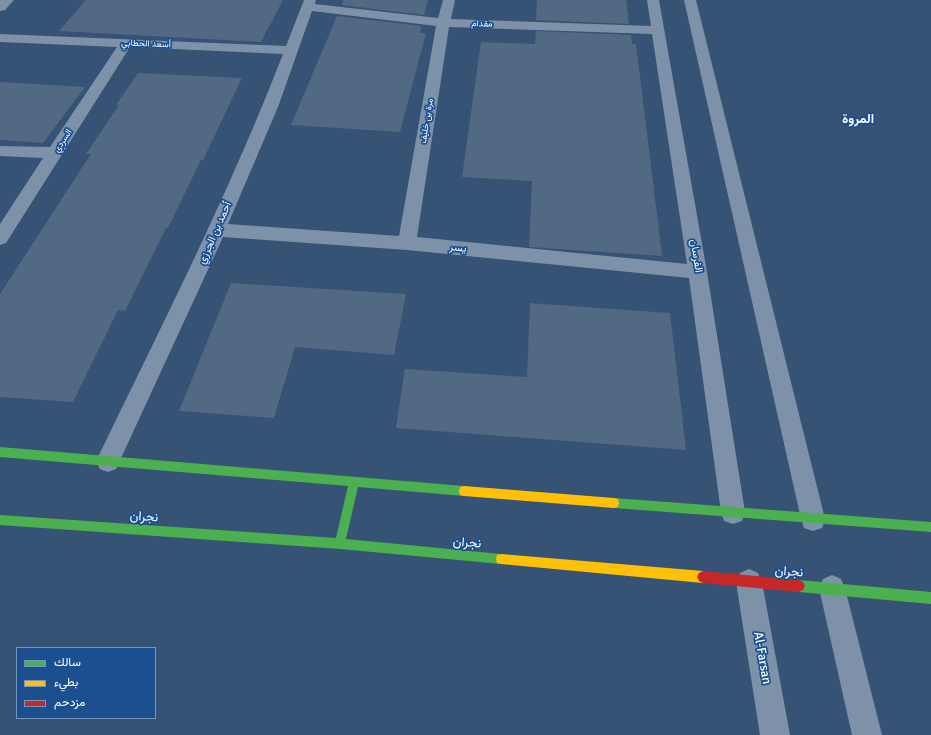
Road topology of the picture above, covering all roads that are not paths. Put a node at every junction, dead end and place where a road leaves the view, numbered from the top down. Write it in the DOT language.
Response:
graph roads {
  1 [pos="8,0"];
  2 [pos="449,0"];
  3 [pos="653,0"];
  4 [pos="690,0"];
  5 [pos="309,4"];
  6 [pos="0,8"];
  7 [pos="443,23"];
  8 [pos="658,30"];
  9 [pos="0,38"];
  10 [pos="126,43"];
  11 [pos="291,50"];
  12 [pos="0,151"];
  13 [pos="55,153"];
  14 [pos="217,230"];
  15 [pos="0,238"];
  16 [pos="407,243"];
  17 [pos="698,272"];
  18 [pos="0,452"];
  19 [pos="108,461"];
  20 [pos="354,483"];
  21 [pos="733,512"];
  22 [pos="813,519"];
  23 [pos="0,520"];
  24 [pos="931,527"];
  25 [pos="340,544"];
  26 [pos="748,582"];
  27 [pos="832,588"];
  28 [pos="931,598"];
  29 [pos="775,735"];
  30 [pos="867,735"];
  1 -- 6 [label="street"];
  2 -- 7 [label="street, مرة بن خليف"];
  3 -- 8 [label="street, الفرسان"];
  4 -- 22 [label="street"];
  5 -- 7 [label="street, مقدام"];
  5 -- 11 [label="street, أحمد بن الجرزي"];
  7 -- 8 [label="street, مقدام"];
  7 -- 16 [label="street, مرة بن خليف"];
  8 -- 17 [label="street, الفرسان"];
  9 -- 10 [label="street, أسعد الحطابي"];
  10 -- 11 [label="street, أسعد الحطابي"];
  10 -- 13 [label="street, السردي"];
  11 -- 14 [label="street, أحمد بن الجرزي"];
  12 -- 13 [label="street"];
  13 -- 15 [label="street, السردي"];
  14 -- 16 [label="street, يسر"];
  14 -- 19 [label="street, أحمد بن الجرزي"];
  16 -- 17 [label="street, يسر"];
  17 -- 21 [label="street, الفرسان"];
  18 -- 19 [label="street"];
  19 -- 20 [label="street"];
  20 -- 21 [label="street"];
  20 -- 25 [label="street"];
  21 -- 22 [label="street"];
  22 -- 24 [label="street"];
  23 -- 25 [label="street, نجران"];
  25 -- 26 [label="street, نجران"];
  26 -- 27 [label="street, نجران"];
  26 -- 29 [label="street, Al-Farsan"];
  27 -- 28 [label="street, نجران"];
  27 -- 30 [label="street"];
}
